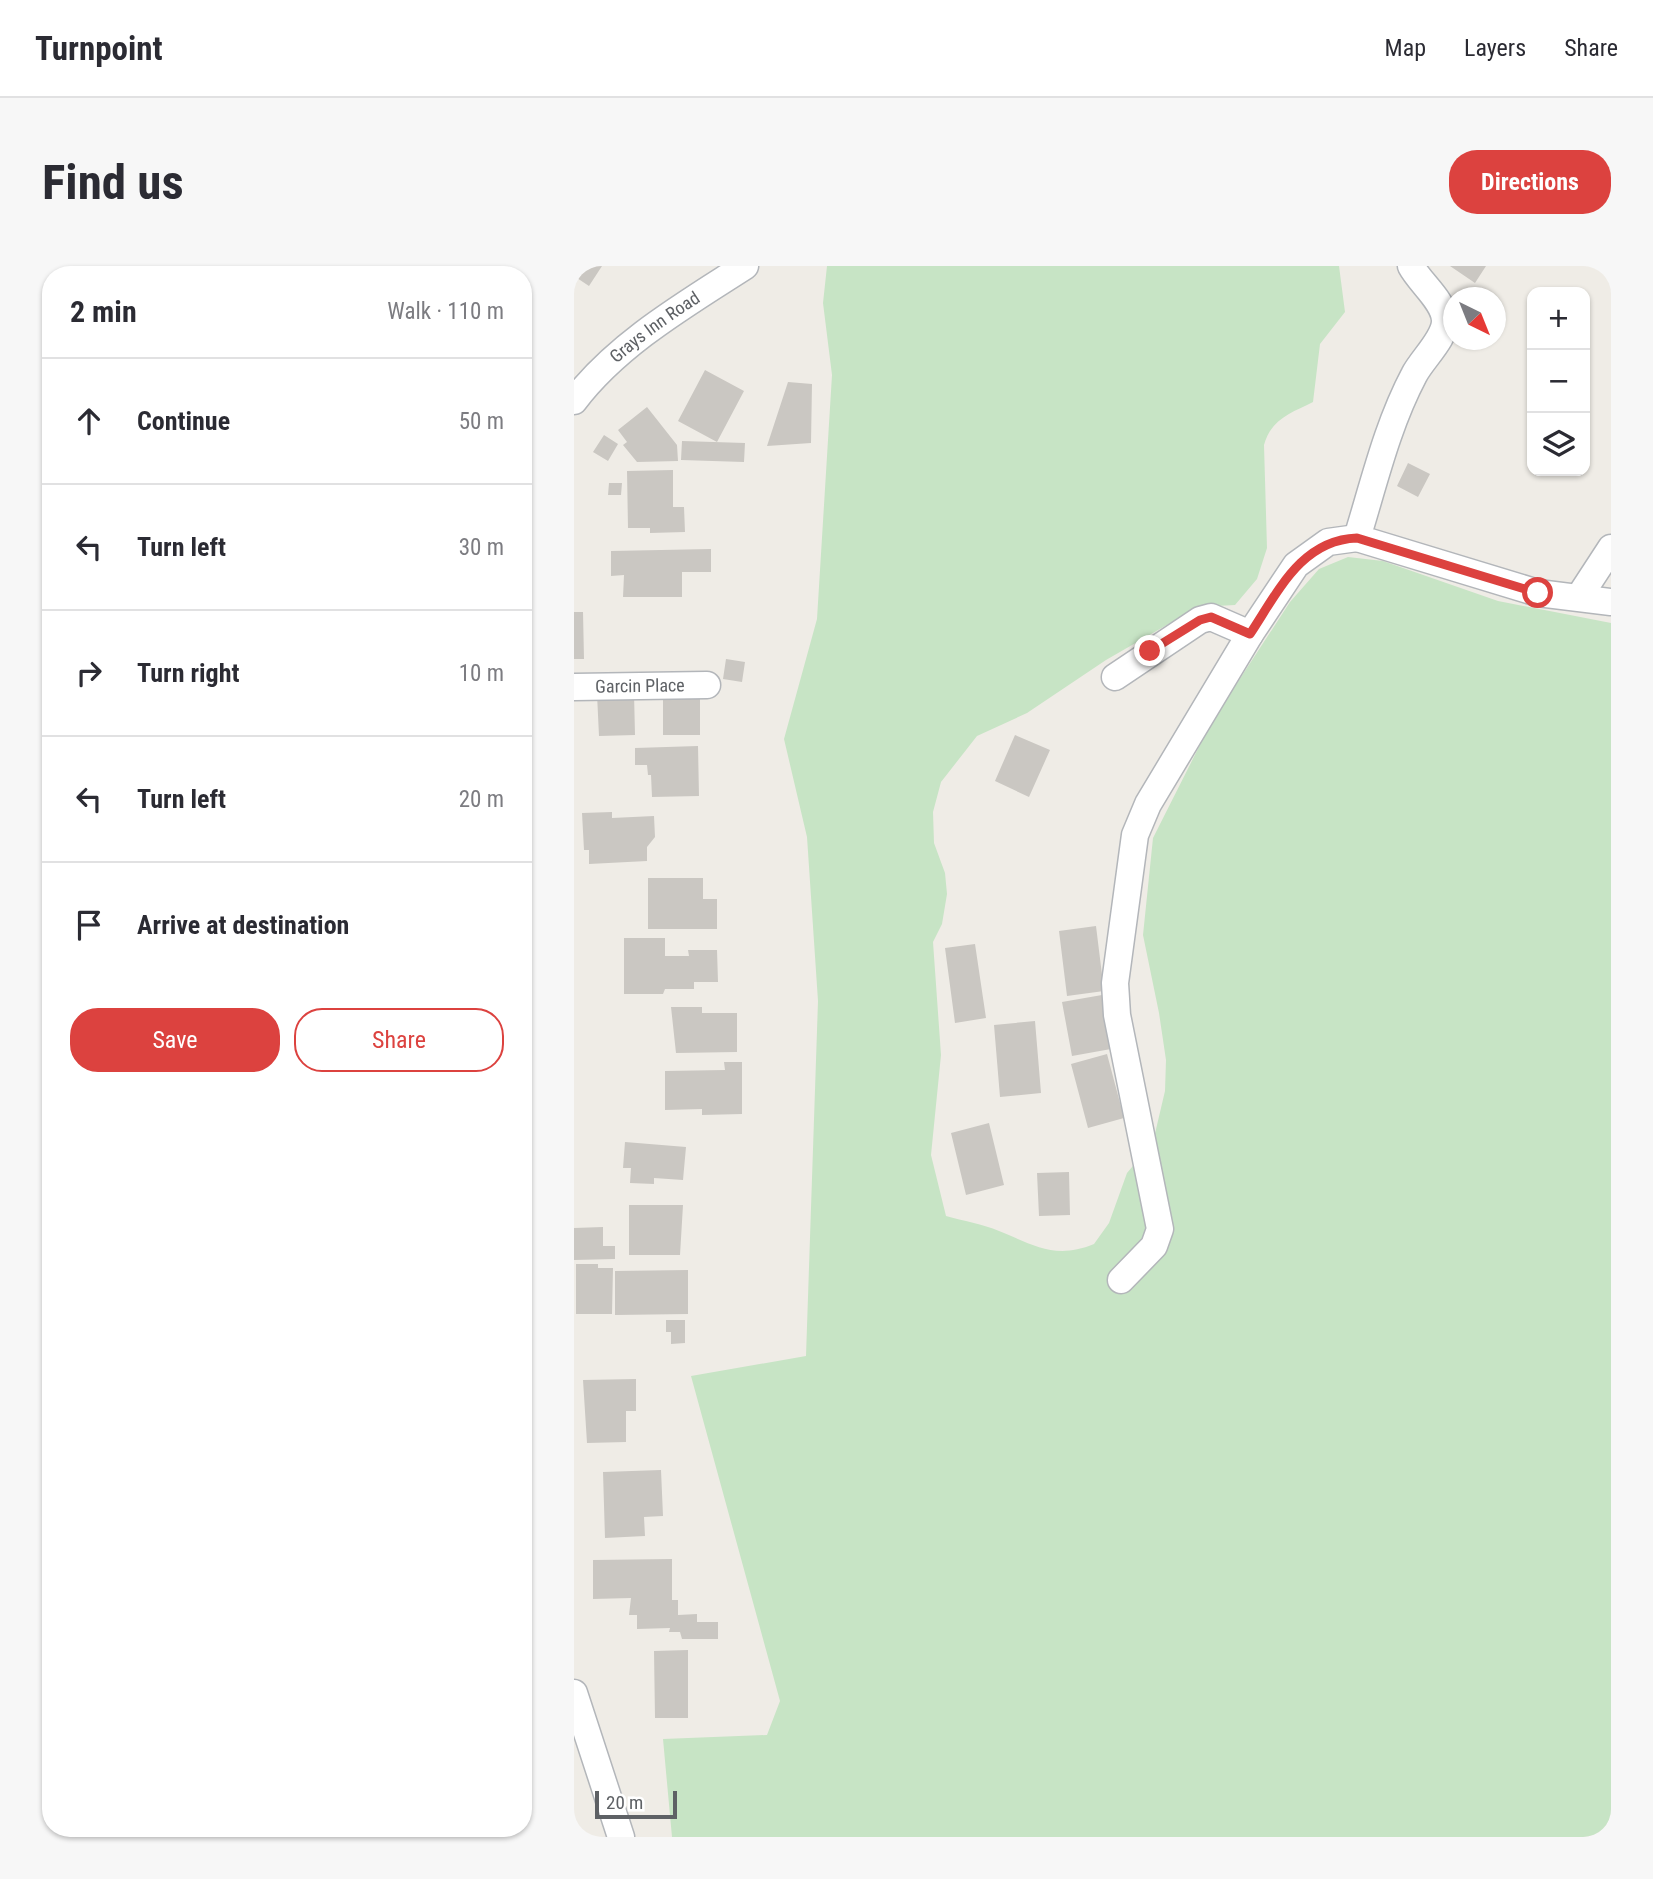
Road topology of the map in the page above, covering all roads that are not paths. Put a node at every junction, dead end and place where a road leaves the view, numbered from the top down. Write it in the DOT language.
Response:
graph roads {
  1 [pos="745,266"];
  2 [pos="1411,266"];
  3 [pos="574,401"];
  4 [pos="1357,538"];
  5 [pos="1611,548"];
  6 [pos="1579,597"];
  7 [pos="1611,602"];
  8 [pos="1250,634"];
  9 [pos="1115,677"];
  10 [pos="707,685"];
  11 [pos="574,687"];
  12 [pos="1121,1280"];
  13 [pos="574,1693"];
  14 [pos="621,1837"];
  1 -- 3 [label="street, Grays Inn Road"];
  2 -- 4 [label="street"];
  4 -- 6 [label="street"];
  4 -- 8 [label="street"];
  5 -- 6 [label="street"];
  6 -- 7 [label="street"];
  8 -- 9 [label="street"];
  8 -- 12 [label="street"];
  10 -- 11 [label="street, Garcin Place"];
  13 -- 14 [label="street"];
}
